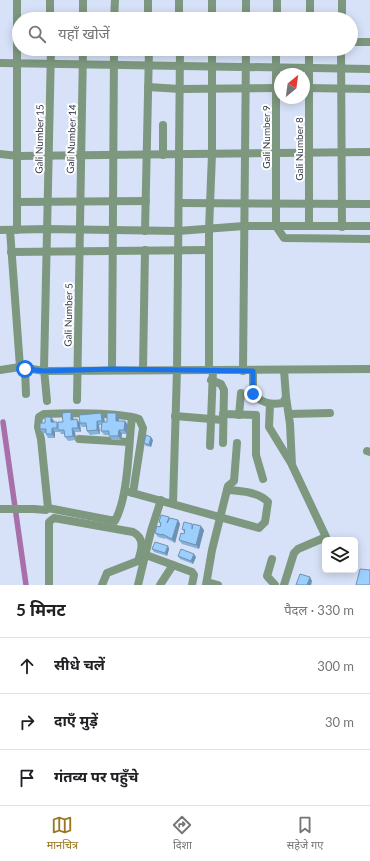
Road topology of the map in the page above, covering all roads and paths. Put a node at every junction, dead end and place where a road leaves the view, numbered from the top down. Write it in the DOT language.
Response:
graph roads {
  1 [pos="17,0"];
  2 [pos="50,0"];
  3 [pos="83,0"];
  4 [pos="114,0"];
  5 [pos="148,0"];
  6 [pos="179,0"];
  7 [pos="212,0"];
  8 [pos="246,0"];
  9 [pos="277,0"];
  10 [pos="310,0"];
  11 [pos="342,0"];
  12 [pos="17,12"];
  13 [pos="50,12"];
  14 [pos="83,12"];
  15 [pos="114,12"];
  16 [pos="148,12"];
  17 [pos="180,12"];
  18 [pos="212,12"];
  19 [pos="246,12"];
  20 [pos="277,12"];
  21 [pos="310,12"];
  22 [pos="342,12"];
  23 [pos="358,42"];
  24 [pos="370,42"];
  25 [pos="17,56"];
  26 [pos="51,56"];
  27 [pos="83,56"];
  28 [pos="114,56"];
  29 [pos="149,56"];
  30 [pos="180,56"];
  31 [pos="212,56"];
  32 [pos="246,56"];
  33 [pos="276,56"];
  34 [pos="309,56"];
  35 [pos="341,56"];
  36 [pos="17,62"];
  37 [pos="0,63"];
  38 [pos="51,63"];
  39 [pos="84,64"];
  40 [pos="114,65"];
  41 [pos="148,66"];
  42 [pos="180,66"];
  43 [pos="213,67"];
  44 [pos="246,68"];
  45 [pos="274,68"];
  46 [pos="276,68"];
  47 [pos="309,68"];
  48 [pos="310,69"];
  49 [pos="341,69"];
  50 [pos="370,69"];
  51 [pos="148,87"];
  52 [pos="212,87"];
  53 [pos="274,88"];
  54 [pos="310,88"];
  55 [pos="180,89"];
  56 [pos="246,89"];
  57 [pos="370,89"];
  58 [pos="341,90"];
  59 [pos="278,104"];
  60 [pos="307,104"];
  61 [pos="163,125"];
  62 [pos="370,152"];
  63 [pos="309,153"];
  64 [pos="342,153"];
  65 [pos="0,154"];
  66 [pos="163,154"];
  67 [pos="180,154"];
  68 [pos="212,154"];
  69 [pos="244,154"];
  70 [pos="276,154"];
  71 [pos="49,155"];
  72 [pos="80,155"];
  73 [pos="114,155"];
  74 [pos="147,155"];
  75 [pos="18,156"];
  76 [pos="146,200"];
  77 [pos="113,201"];
  78 [pos="18,202"];
  79 [pos="48,202"];
  80 [pos="80,202"];
  81 [pos="179,203"];
  82 [pos="210,203"];
  83 [pos="244,204"];
  84 [pos="276,204"];
  85 [pos="342,204"];
  86 [pos="370,204"];
  87 [pos="309,205"];
  88 [pos="244,226"];
  89 [pos="276,226"];
  90 [pos="309,226"];
  91 [pos="370,226"];
  92 [pos="342,227"];
  93 [pos="47,229"];
  94 [pos="79,229"];
  95 [pos="7,230"];
  96 [pos="209,230"];
  97 [pos="112,231"];
  98 [pos="145,231"];
  99 [pos="178,231"];
  100 [pos="370,239"];
  101 [pos="177,249"];
  102 [pos="79,250"];
  103 [pos="112,250"];
  104 [pos="145,250"];
  105 [pos="209,250"];
  106 [pos="12,252"];
  107 [pos="46,252"];
  108 [pos="21,368"];
  109 [pos="112,369"];
  110 [pos="370,369"];
  111 [pos="0,370"];
  112 [pos="78,370"];
  113 [pos="143,370"];
  114 [pos="177,370"];
  115 [pos="211,370"];
  116 [pos="284,370"];
  117 [pos="44,371"];
  118 [pos="242,371"];
  119 [pos="253,371"];
  120 [pos="211,380"];
  121 [pos="241,393"];
  122 [pos="26,394"];
  123 [pos="286,397"];
  124 [pos="77,400"];
  125 [pos="259,400"];
  126 [pos="47,401"];
  127 [pos="270,404"];
  128 [pos="330,413"];
  129 [pos="289,414"];
  130 [pos="239,415"];
  131 [pos="256,415"];
  132 [pos="175,416"];
  133 [pos="132,417"];
  134 [pos="223,417"];
  135 [pos="211,418"];
  136 [pos="79,439"];
  137 [pos="129,442"];
  138 [pos="223,443"];
  139 [pos="237,443"];
  140 [pos="210,446"];
  141 [pos="293,467"];
  142 [pos="263,479"];
  143 [pos="227,490"];
  144 [pos="124,491"];
  145 [pos="133,493"];
  146 [pos="161,500"];
  147 [pos="173,503"];
  148 [pos="48,508"];
  149 [pos="0,509"];
  150 [pos="220,518"];
  151 [pos="146,555"];
  152 [pos="272,559"];
  153 [pos="174,565"];
  154 [pos="206,583"];
  155 [pos="49,585"];
  156 [pos="102,585"];
  157 [pos="138,585"];
  158 [pos="160,585"];
  159 [pos="192,585"];
  160 [pos="218,585"];
  161 [pos="275,585"];
  162 [pos="284,585"];
  1 -- 12 [label="street"];
  2 -- 13 [label="street"];
  3 -- 14 [label="street"];
  4 -- 15 [label="street"];
  5 -- 16 [label="street"];
  6 -- 17 [label="street"];
  7 -- 18 [label="street"];
  8 -- 19 [label="street"];
  9 -- 20 [label="street"];
  10 -- 21 [label="street"];
  11 -- 22 [label="street"];
  23 -- 24 [label="street"];
  25 -- 36 [label="street"];
  26 -- 38 [label="street, Gali Number 15"];
  27 -- 39 [label="street, Gali Number 14"];
  28 -- 40 [label="street"];
  29 -- 41 [label="street"];
  30 -- 42 [label="street"];
  31 -- 43 [label="street"];
  32 -- 44 [label="street"];
  33 -- 46 [label="street, Gali Number 9"];
  34 -- 47 [label="street, Gali Number 8"];
  35 -- 49 [label="street"];
  36 -- 37 [label="street"];
  36 -- 38 [label="street"];
  36 -- 75 [label="street"];
  38 -- 39 [label="street"];
  38 -- 71 [label="street, Gali Number 15"];
  39 -- 40 [label="street"];
  39 -- 72 [label="street, Gali Number 14"];
  40 -- 41 [label="street"];
  40 -- 73 [label="street"];
  41 -- 42 [label="street"];
  41 -- 51 [label="street"];
  42 -- 43 [label="street"];
  42 -- 55 [label="street"];
  43 -- 44 [label="street"];
  43 -- 52 [label="street"];
  44 -- 45 [label="street"];
  44 -- 56 [label="street"];
  48 -- 49 [label="street"];
  49 -- 50 [label="street"];
  49 -- 58 [label="street"];
  51 -- 55 [label="street"];
  51 -- 74 [label="street"];
  52 -- 55 [label="street"];
  52 -- 56 [label="street"];
  52 -- 68 [label="street"];
  53 -- 56 [label="street"];
  54 -- 58 [label="street"];
  55 -- 67 [label="street"];
  56 -- 69 [label="street"];
  57 -- 58 [label="street"];
  58 -- 64 [label="street"];
  59 -- 70 [label="street, Gali Number 9"];
  60 -- 63 [label="street, Gali Number 8"];
  61 -- 66 [label="street"];
  62 -- 64 [label="street"];
  63 -- 64 [label="street"];
  63 -- 70 [label="street"];
  63 -- 87 [label="street, Gali Number 8"];
  64 -- 85 [label="street"];
  65 -- 75 [label="street"];
  66 -- 67 [label="street"];
  66 -- 74 [label="street"];
  67 -- 68 [label="street"];
  67 -- 81 [label="street"];
  68 -- 69 [label="street"];
  68 -- 82 [label="street"];
  69 -- 70 [label="street"];
  69 -- 83 [label="street"];
  70 -- 84 [label="street, Gali Number 9"];
  71 -- 72 [label="street"];
  71 -- 75 [label="street"];
  71 -- 79 [label="street, Gali Number 15"];
  72 -- 73 [label="street"];
  72 -- 80 [label="street, Gali Number 14"];
  73 -- 74 [label="street"];
  73 -- 77 [label="street"];
  74 -- 76 [label="street"];
  75 -- 78 [label="street"];
  76 -- 77 [label="street"];
  76 -- 98 [label="street"];
  77 -- 80 [label="street"];
  77 -- 97 [label="street"];
  78 -- 79 [label="street"];
  78 -- 95 [label="street"];
  79 -- 80 [label="street"];
  79 -- 93 [label="street, Gali Number 15"];
  80 -- 94 [label="street, Gali Number 14"];
  81 -- 82 [label="street"];
  81 -- 99 [label="street"];
  82 -- 83 [label="street"];
  82 -- 96 [label="street"];
  83 -- 84 [label="street"];
  83 -- 88 [label="street"];
  84 -- 87 [label="street"];
  84 -- 89 [label="street, Gali Number 9"];
  85 -- 86 [label="street"];
  85 -- 87 [label="street"];
  85 -- 92 [label="street"];
  87 -- 90 [label="street, Gali Number 8"];
  88 -- 89 [label="street"];
  88 -- 96 [label="street"];
  88 -- 118 [label="street"];
  89 -- 90 [label="street"];
  89 -- 100 [label="street"];
  90 -- 92 [label="street"];
  91 -- 92 [label="street"];
  93 -- 94 [label="street"];
  93 -- 95 [label="street"];
  93 -- 107 [label="street, Gali Number 15"];
  94 -- 97 [label="street"];
  94 -- 102 [label="street, Gali Number 5"];
  95 -- 106 [label="street"];
  96 -- 99 [label="street"];
  96 -- 105 [label="street"];
  97 -- 98 [label="street"];
  97 -- 103 [label="street"];
  98 -- 99 [label="street"];
  99 -- 101 [label="street"];
  101 -- 104 [label="street"];
  101 -- 105 [label="street"];
  101 -- 114 [label="street"];
  102 -- 103 [label="street"];
  102 -- 107 [label="street"];
  102 -- 112 [label="street, Gali Number 5"];
  103 -- 104 [label="street"];
  103 -- 109 [label="street"];
  104 -- 113 [label="street"];
  105 -- 115 [label="street"];
  106 -- 107 [label="street"];
  106 -- 108 [label="street"];
  107 -- 117 [label="street, Gali Number 15"];
  108 -- 111 [label="street"];
  108 -- 117 [label="street"];
  108 -- 122 [label="street"];
  109 -- 112 [label="street"];
  109 -- 113 [label="street"];
  110 -- 116 [label="street"];
  112 -- 117 [label="street"];
  112 -- 124 [label="street, Gali Number 5"];
  113 -- 114 [label="street"];
  114 -- 115 [label="street"];
  114 -- 132 [label="street"];
  115 -- 118 [label="street"];
  115 -- 120 [label="street"];
  116 -- 119 [label="street"];
  116 -- 123 [label="street"];
  117 -- 126 [label="street, Gali Number 15"];
  118 -- 119 [label="street"];
  119 -- 125 [label="street"];
  120 -- 134 [label="street"];
  120 -- 135 [label="street"];
  121 -- 130 [label="street"];
  123 -- 127 [label="street"];
  123 -- 129 [label="street"];
  125 -- 127 [label="street"];
  125 -- 131 [label="street"];
  127 -- 141 [label="street"];
  128 -- 129 [label="street"];
  129 -- 141 [label="street"];
  130 -- 131 [label="street"];
  130 -- 134 [label="street"];
  131 -- 142 [label="street"];
  132 -- 135 [label="street"];
  132 -- 147 [label="street"];
  133 -- 137 [label="street"];
  133 -- 145 [label="street"];
  133 -- 148 [label="street"];
  134 -- 135 [label="street"];
  134 -- 138 [label="street"];
  135 -- 140 [label="street"];
  136 -- 137 [label="street"];
  137 -- 144 [label="street"];
  139 -- 143 [label="street"];
  141 -- 162 [label="street"];
  143 -- 150 [label="street"];
  143 -- 150 [label="street"];
  144 -- 145 [label="street"];
  144 -- 148 [label="street"];
  145 -- 146 [label="street"];
  146 -- 147 [label="street"];
  146 -- 151 [label="street"];
  147 -- 150 [label="street"];
  148 -- 149 [label="street"];
  150 -- 154 [label="street"];
  151 -- 153 [label="street"];
  151 -- 157 [label="street"];
  152 -- 161 [label="street"];
  153 -- 158 [label="street"];
  153 -- 159 [label="street"];
  154 -- 160 [label="street"];
  155 -- 156 [label="street"];
}
